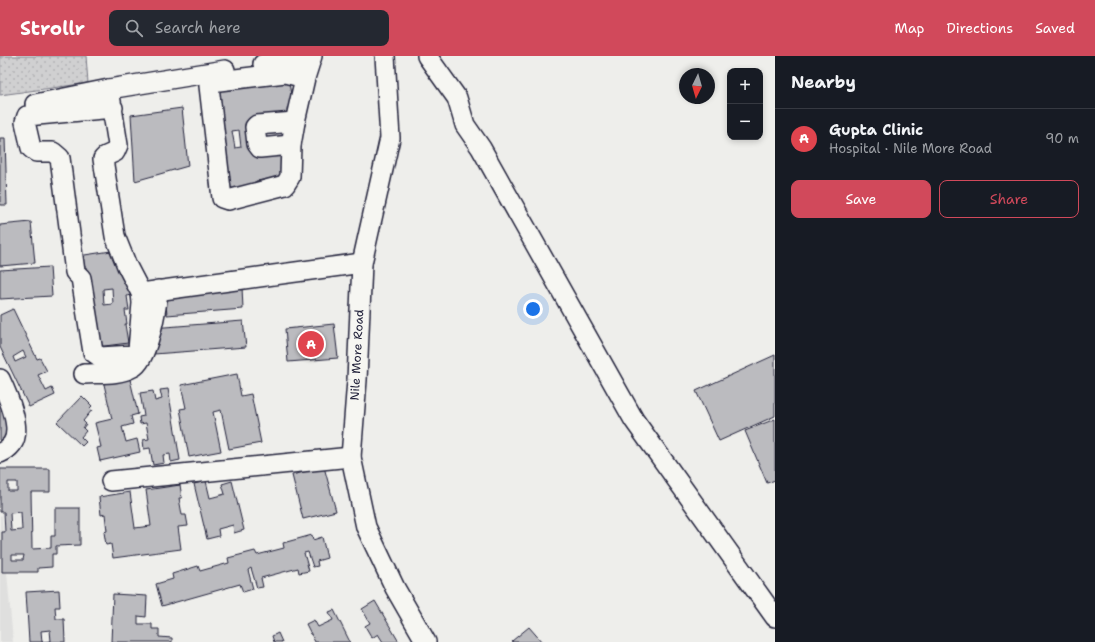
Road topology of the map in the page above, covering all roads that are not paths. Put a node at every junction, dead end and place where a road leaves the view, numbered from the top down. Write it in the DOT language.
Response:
graph roads {
  1 [pos="312,56"];
  2 [pos="385,56"];
  3 [pos="428,56"];
  4 [pos="305,78"];
  5 [pos="109,89"];
  6 [pos="35,104"];
  7 [pos="113,108"];
  8 [pos="295,122"];
  9 [pos="291,145"];
  10 [pos="362,263"];
  11 [pos="150,291"];
  12 [pos="138,356"];
  13 [pos="84,374"];
  14 [pos="0,379"];
  15 [pos="0,453"];
  16 [pos="351,457"];
  17 [pos="111,481"];
  18 [pos="775,616"];
  19 [pos="426,642"];
  1 -- 4 [label="street"];
  1 -- 5 [label="street"];
  2 -- 10 [label="street, Nile More Road"];
  3 -- 18 [label="street"];
  4 -- 8 [label="street"];
  4 -- 9 [label="street"];
  5 -- 6 [label="street"];
  5 -- 7 [label="street"];
  7 -- 11 [label="street"];
  7 -- 12 [label="street"];
  8 -- 9 [label="street"];
  8 -- 9 [label="street"];
  10 -- 11 [label="street"];
  10 -- 16 [label="street, Nile More Road"];
  11 -- 12 [label="street"];
  12 -- 13 [label="street"];
  14 -- 15 [label="street"];
  16 -- 17 [label="street"];
  16 -- 19 [label="street, Nile More Road"];
}
